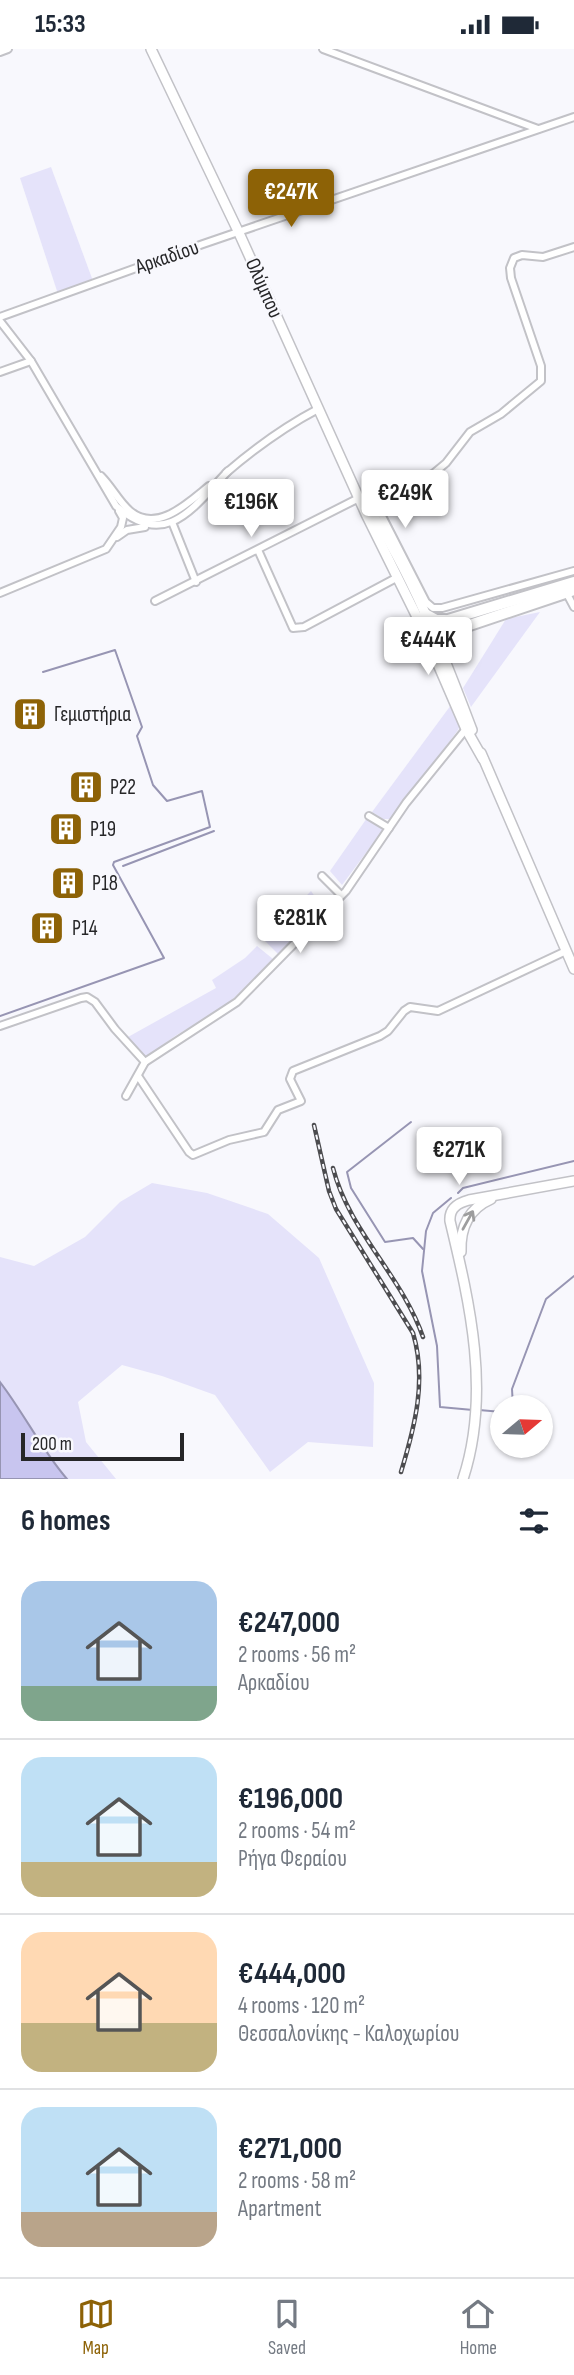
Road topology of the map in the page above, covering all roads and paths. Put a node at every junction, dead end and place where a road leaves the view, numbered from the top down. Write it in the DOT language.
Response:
graph roads {
  1 [pos="8,49"];
  2 [pos="150,49"];
  3 [pos="323,49"];
  4 [pos="0,52"];
  5 [pos="574,117"];
  6 [pos="539,130"];
  7 [pos="239,233"];
  8 [pos="574,247"];
  9 [pos="0,319"];
  10 [pos="31,361"];
  11 [pos="0,372"];
  12 [pos="318,409"];
  13 [pos="228,471"];
  14 [pos="97,473"];
  15 [pos="358,494"];
  16 [pos="116,506"];
  17 [pos="370,509"];
  18 [pos="130,515"];
  19 [pos="172,522"];
  20 [pos="151,526"];
  21 [pos="124,529"];
  22 [pos="258,550"];
  23 [pos="574,571"];
  24 [pos="398,577"];
  25 [pos="196,582"];
  26 [pos="574,582"];
  27 [pos="570,591"];
  28 [pos="0,593"];
  29 [pos="155,601"];
  30 [pos="444,607"];
  31 [pos="574,607"];
  32 [pos="425,614"];
  33 [pos="448,620"];
  34 [pos="429,633"];
  35 [pos="465,722"];
  36 [pos="483,759"];
  37 [pos="369,816"];
  38 [pos="389,828"];
  39 [pos="322,876"];
  40 [pos="341,895"];
  41 [pos="566,951"];
  42 [pos="574,969"];
  43 [pos="0,1026"];
  44 [pos="145,1062"];
  45 [pos="138,1076"];
  46 [pos="126,1096"];
  47 [pos="569,1182"];
  48 [pos="507,1193"];
  49 [pos="461,1268"];
  50 [pos="463,1479"];
  1 -- 4 [label="street"];
  2 -- 7 [label="main road, Ολύμπου"];
  3 -- 6 [label="street"];
  5 -- 6 [label="street, Αρκαδίου"];
  6 -- 7 [label="street, Αρκαδίου"];
  7 -- 9 [label="street, Αρκαδίου"];
  7 -- 12 [label="main road, Ολύμπου"];
  8 -- 17 [label="street"];
  9 -- 10 [label="street"];
  10 -- 11 [label="street"];
  10 -- 14 [label="street"];
  12 -- 13 [label="street"];
  12 -- 15 [label="main road, Ολύμπου"];
  13 -- 18 [label="street"];
  13 -- 19 [label="street"];
  14 -- 16 [label="street"];
  14 -- 18 [label="street"];
  15 -- 17 [label="main road, Ολύμπου"];
  15 -- 22 [label="street"];
  16 -- 18 [label="street"];
  16 -- 21 [label="street"];
  17 -- 24 [label="main road"];
  17 -- 30 [label="street"];
  17 -- 32 [label="main road"];
  18 -- 20 [label="street"];
  18 -- 21 [label="street"];
  19 -- 20 [label="street"];
  19 -- 25 [label="street"];
  20 -- 21 [label="street"];
  21 -- 28 [label="street"];
  22 -- 24 [label="street"];
  22 -- 25 [label="street"];
  23 -- 30 [label="street"];
  24 -- 34 [label="main road"];
  25 -- 29 [label="street"];
  26 -- 33 [label="highway"];
  27 -- 31 [label="street"];
  27 -- 34 [label="highway"];
  30 -- 33 [label="street"];
  32 -- 33 [label="highway"];
  32 -- 34 [label="main road"];
  33 -- 34 [label="highway"];
  34 -- 35 [label="main road"];
  35 -- 36 [label="main road"];
  35 -- 36 [label="main road"];
  35 -- 38 [label="street"];
  36 -- 41 [label="main road"];
  37 -- 38 [label="street"];
  38 -- 40 [label="street"];
  39 -- 40 [label="street"];
  40 -- 44 [label="street"];
  41 -- 42 [label="main road"];
  41 -- 45 [label="street"];
  43 -- 44 [label="street"];
  44 -- 45 [label="street"];
  45 -- 46 [label="street"];
  47 -- 48 [label="main road"];
  49 -- 48 [label="main road, one-way"];
  48 -- 49 [label="main road"];
  49 -- 50 [label="main road"];
}
